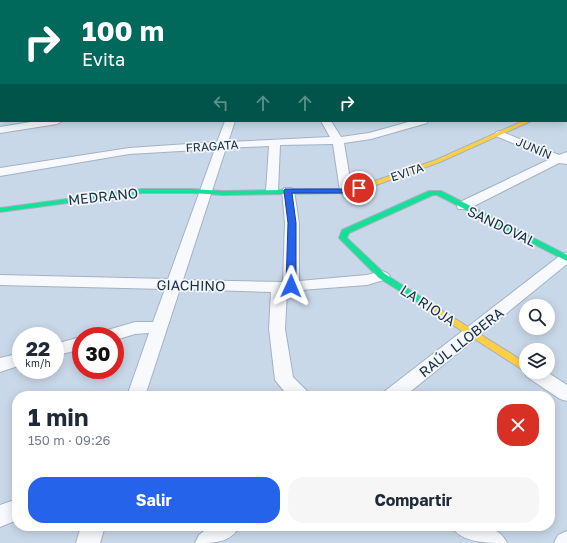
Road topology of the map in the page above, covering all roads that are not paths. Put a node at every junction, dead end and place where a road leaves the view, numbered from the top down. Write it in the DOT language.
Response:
graph roads {
  1 [pos="51,122"];
  2 [pos="230,122"];
  3 [pos="327,122"];
  4 [pos="420,122"];
  5 [pos="526,122"];
  6 [pos="0,130"];
  7 [pos="500,134"];
  8 [pos="338,141"];
  9 [pos="275,142"];
  10 [pos="222,146"];
  11 [pos="564,158"];
  12 [pos="0,172"];
  13 [pos="272,191"];
  14 [pos="288,191"];
  15 [pos="346,191"];
  16 [pos="207,192"];
  17 [pos="463,206"];
  18 [pos="0,210"];
  19 [pos="345,232"];
  20 [pos="567,258"];
  21 [pos="382,276"];
  22 [pos="0,280"];
  23 [pos="175,285"];
  24 [pos="285,287"];
  25 [pos="160,327"];
  26 [pos="124,331"];
  27 [pos="471,334"];
  28 [pos="12,362"];
  29 [pos="519,364"];
  30 [pos="0,365"];
  31 [pos="543,379"];
  32 [pos="138,391"];
  33 [pos="294,391"];
  34 [pos="398,391"];
  35 [pos="567,394"];
  36 [pos="12,511"];
  37 [pos="0,516"];
  38 [pos="92,531"];
  39 [pos="222,531"];
  40 [pos="472,531"];
  41 [pos="88,543"];
  42 [pos="207,543"];
  43 [pos="495,543"];
  1 -- 6 [label="street"];
  2 -- 10 [label="street"];
  3 -- 8 [label="street"];
  4 -- 8 [label="street, FRAGATA"];
  5 -- 7 [label="street, EVITA"];
  7 -- 11 [label="street, JUNÍN"];
  7 -- 15 [label="street, EVITA"];
  8 -- 9 [label="street, FRAGATA"];
  8 -- 15 [label="street"];
  9 -- 10 [label="street, FRAGATA"];
  9 -- 13 [label="street"];
  10 -- 12 [label="street, FRAGATA"];
  10 -- 16 [label="street"];
  11 -- 17 [label="street"];
  13 -- 14 [label="street, EVITA"];
  13 -- 16 [label="street, EVITA"];
  14 -- 15 [label="street, EVITA"];
  14 -- 24 [label="street"];
  16 -- 18 [label="street, MEDRANO"];
  16 -- 23 [label="street"];
  17 -- 19 [label="street, SANDOVAL"];
  17 -- 20 [label="street, SANDOVAL"];
  19 -- 21 [label="street, LA RIOJA"];
  20 -- 27 [label="street, RAÚL LLOBERA"];
  21 -- 24 [label="street, GIACHINO"];
  21 -- 27 [label="street, LA RIOJA"];
  22 -- 23 [label="street, GIACHINO"];
  23 -- 24 [label="street, GIACHINO"];
  23 -- 25 [label="street"];
  24 -- 33 [label="street"];
  25 -- 26 [label="street"];
  25 -- 32 [label="street"];
  27 -- 29 [label="street, LA RIOJA"];
  27 -- 34 [label="street, RAÚL LLOBERA"];
  28 -- 30 [label="street"];
  31 -- 35 [label="street"];
  36 -- 37 [label="street"];
  38 -- 41 [label="street"];
  39 -- 42 [label="street"];
  40 -- 43 [label="street"];
}
